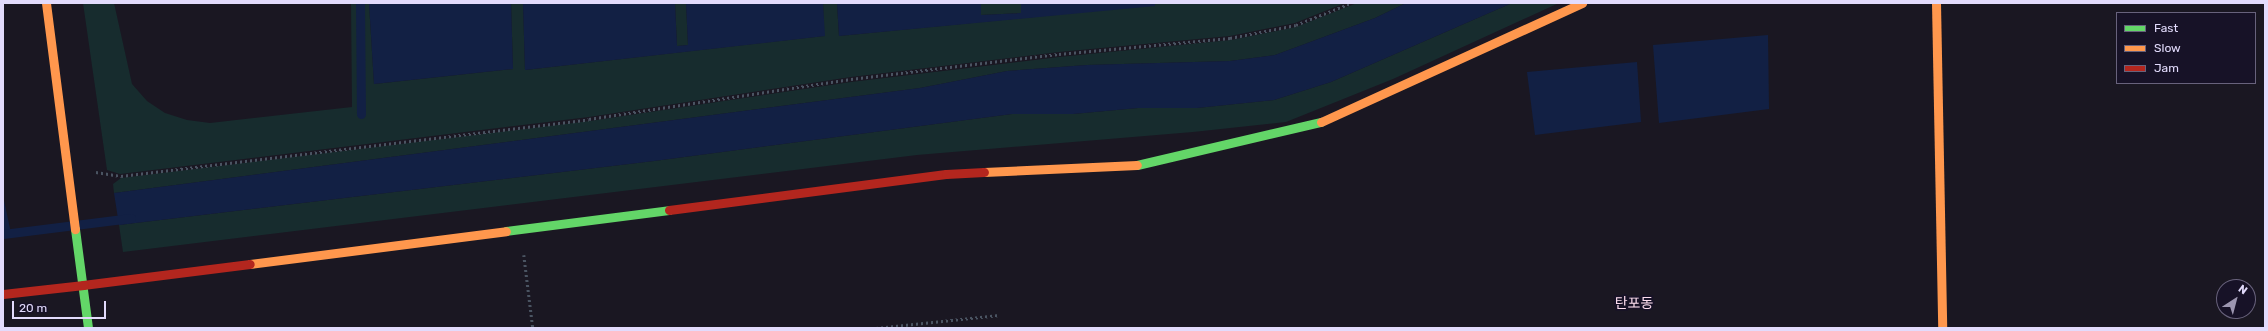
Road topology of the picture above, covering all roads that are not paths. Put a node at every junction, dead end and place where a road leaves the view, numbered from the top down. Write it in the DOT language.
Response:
graph roads {
  1 [pos="46,3"];
  2 [pos="1582,3"];
  3 [pos="1936,3"];
  4 [pos="83,285"];
  5 [pos="3,294"];
  6 [pos="88,328"];
  7 [pos="1942,328"];
  1 -- 4 [label="street"];
  2 -- 4 [label="street"];
  3 -- 7 [label="street"];
  4 -- 5 [label="street"];
  4 -- 6 [label="street"];
}
